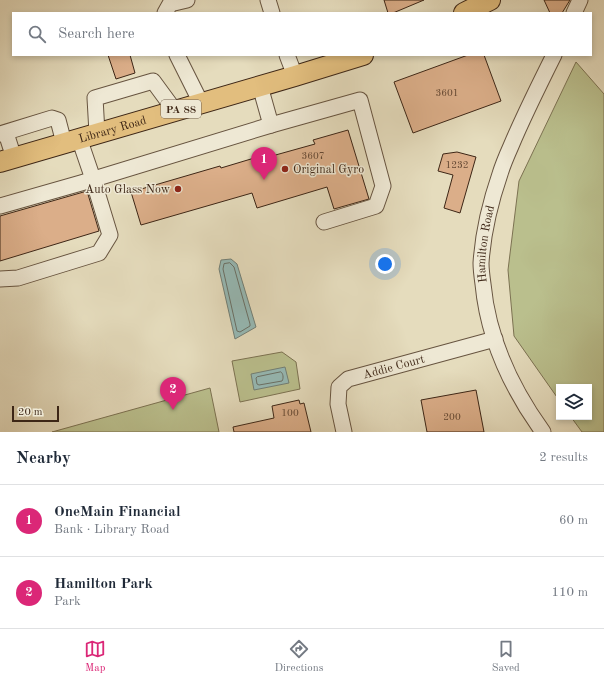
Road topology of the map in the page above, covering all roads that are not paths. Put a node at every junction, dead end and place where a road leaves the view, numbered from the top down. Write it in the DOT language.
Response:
graph roads {
  1 [pos="188,0"];
  2 [pos="268,0"];
  3 [pos="490,0"];
  4 [pos="580,0"];
  5 [pos="166,12"];
  6 [pos="272,12"];
  7 [pos="466,12"];
  8 [pos="574,12"];
  9 [pos="177,56"];
  10 [pos="288,56"];
  11 [pos="360,56"];
  12 [pos="554,56"];
  13 [pos="295,76"];
  14 [pos="260,86"];
  15 [pos="201,103"];
  16 [pos="175,111"];
  17 [pos="271,125"];
  18 [pos="3,134"];
  19 [pos="80,138"];
  20 [pos="7,160"];
  21 [pos="93,179"];
  22 [pos="0,206"];
  23 [pos="324,222"];
  24 [pos="0,279"];
  25 [pos="494,339"];
  26 [pos="344,432"];
  27 [pos="543,432"];
  1 -- 5 [label="street"];
  2 -- 6 [label="street"];
  3 -- 7 [label="main road"];
  4 -- 8 [label="street"];
  9 -- 15 [label="street"];
  10 -- 13 [label="street"];
  11 -- 13 [label="main road, Library Road / PA 88"];
  12 -- 25 [label="street, Hamilton Road"];
  13 -- 14 [label="main road, Library Road / PA 88"];
  14 -- 15 [label="main road, Library Road / PA 88"];
  14 -- 17 [label="street"];
  15 -- 16 [label="main road, Library Road / PA 88"];
  16 -- 19 [label="main road, Library Road / PA 88"];
  16 -- 19 [label="street"];
  17 -- 21 [label="street"];
  17 -- 23 [label="street"];
  18 -- 19 [label="street"];
  18 -- 20 [label="street"];
  19 -- 20 [label="main road, Library Road / PA 88"];
  19 -- 21 [label="street"];
  21 -- 22 [label="street"];
  21 -- 24 [label="street"];
  25 -- 26 [label="street, Addie Court"];
  25 -- 27 [label="street, Hamilton Road"];
}
